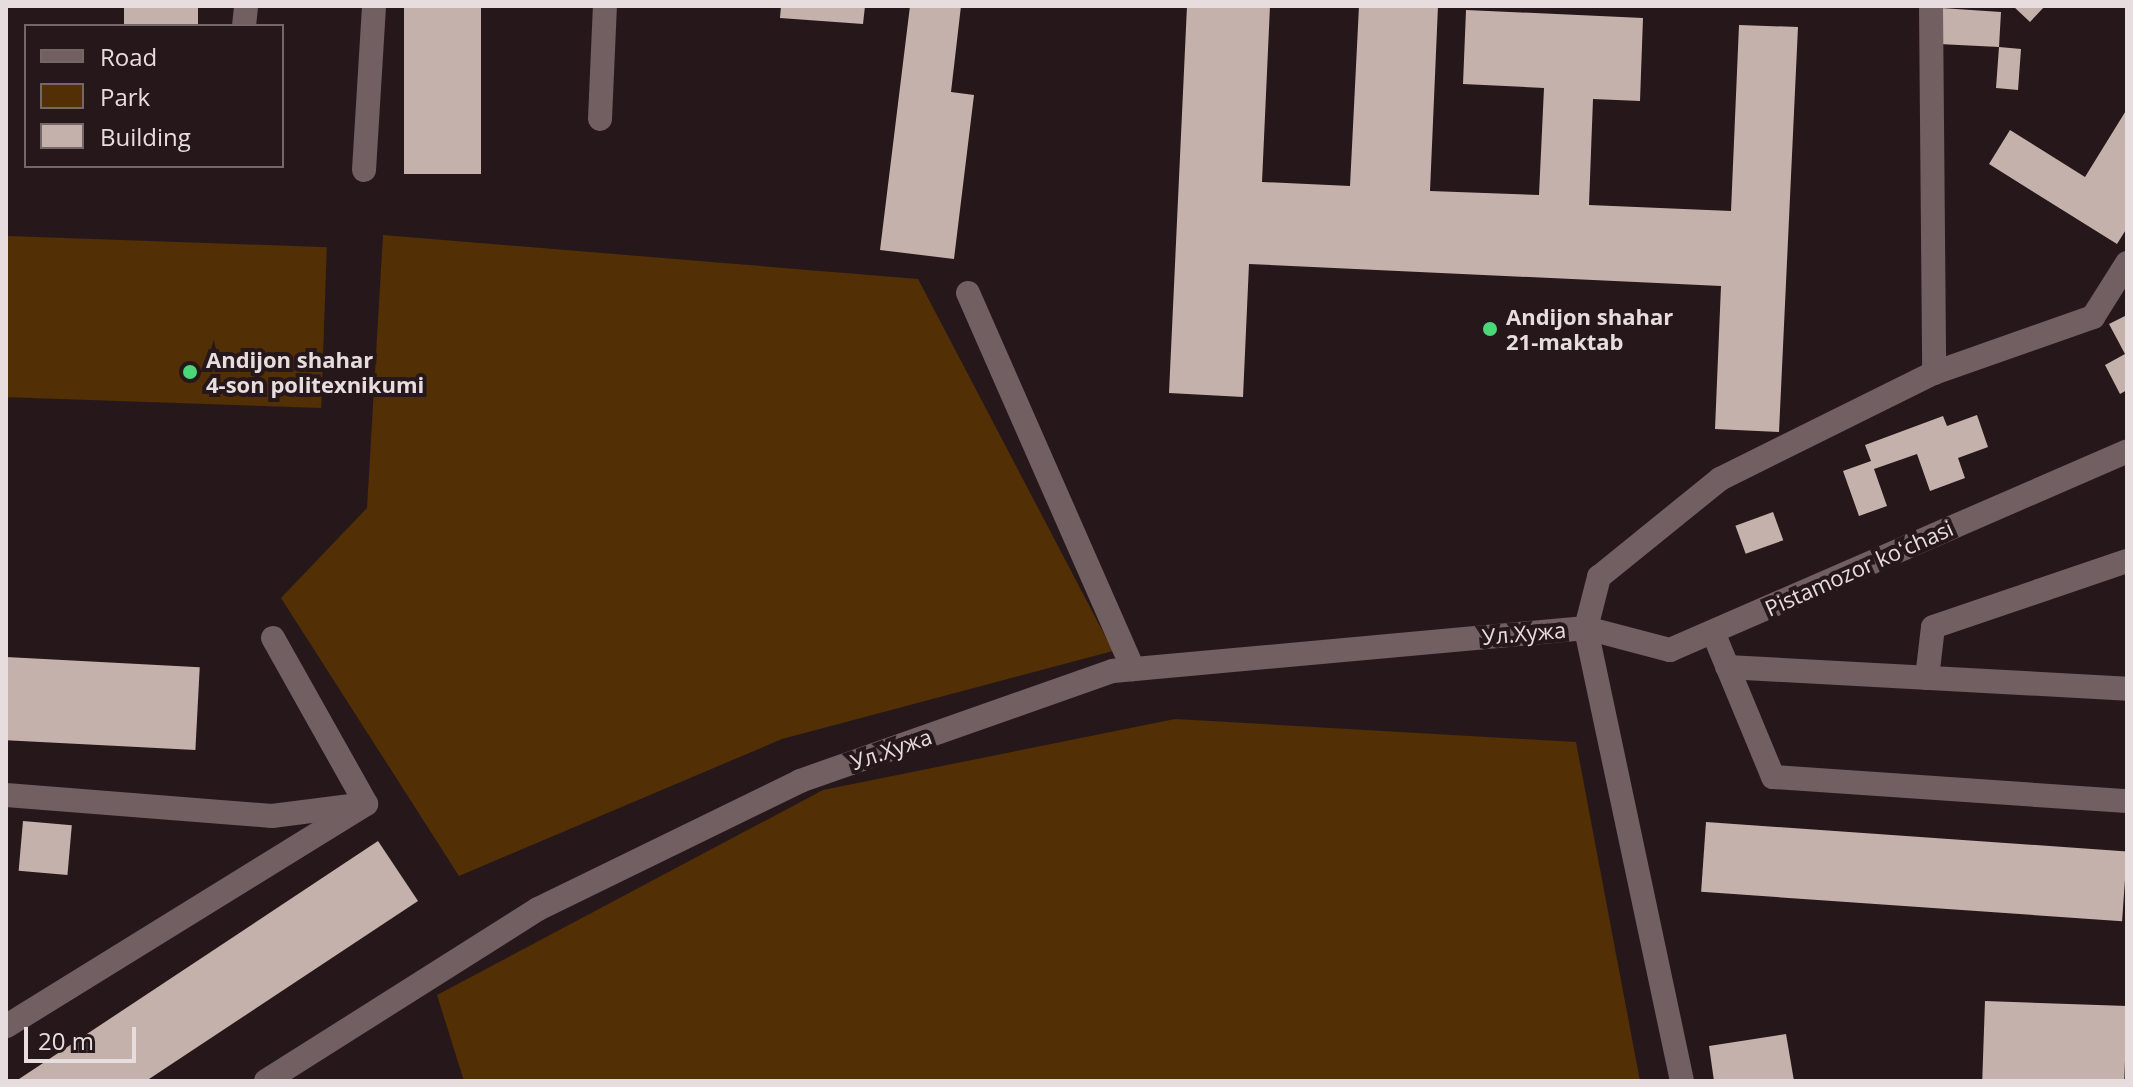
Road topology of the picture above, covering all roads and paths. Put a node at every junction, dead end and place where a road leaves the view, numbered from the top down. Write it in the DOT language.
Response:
graph roads {
  1 [pos="374,6"];
  2 [pos="605,6"];
  3 [pos="1931,6"];
  4 [pos="600,119"];
  5 [pos="364,170"];
  6 [pos="2127,263"];
  7 [pos="968,293"];
  8 [pos="1934,373"];
  9 [pos="2127,451"];
  10 [pos="2127,561"];
  11 [pos="1586,628"];
  12 [pos="1713,632"];
  13 [pos="273,638"];
  14 [pos="1727,667"];
  15 [pos="1133,669"];
  16 [pos="1927,678"];
  17 [pos="2127,689"];
  18 [pos="6,795"];
  19 [pos="2127,801"];
  20 [pos="366,804"];
  21 [pos="6,1026"];
  22 [pos="266,1081"];
  23 [pos="1682,1081"];
  1 -- 5 [label="street"];
  2 -- 4 [label="street"];
  3 -- 8 [label="street"];
  6 -- 8 [label="street"];
  7 -- 15 [label="street"];
  8 -- 11 [label="street"];
  9 -- 12 [label="street, Pistamozor koʻchasi"];
  10 -- 16 [label="street"];
  11 -- 12 [label="street, Pistamozor koʻchasi"];
  11 -- 15 [label="street, Ул.Хужа"];
  11 -- 23 [label="street"];
  12 -- 14 [label="street"];
  13 -- 20 [label="street"];
  14 -- 16 [label="street"];
  14 -- 19 [label="street"];
  15 -- 22 [label="street, Ул.Хужа"];
  16 -- 17 [label="street"];
  18 -- 20 [label="street"];
  20 -- 21 [label="street"];
}
